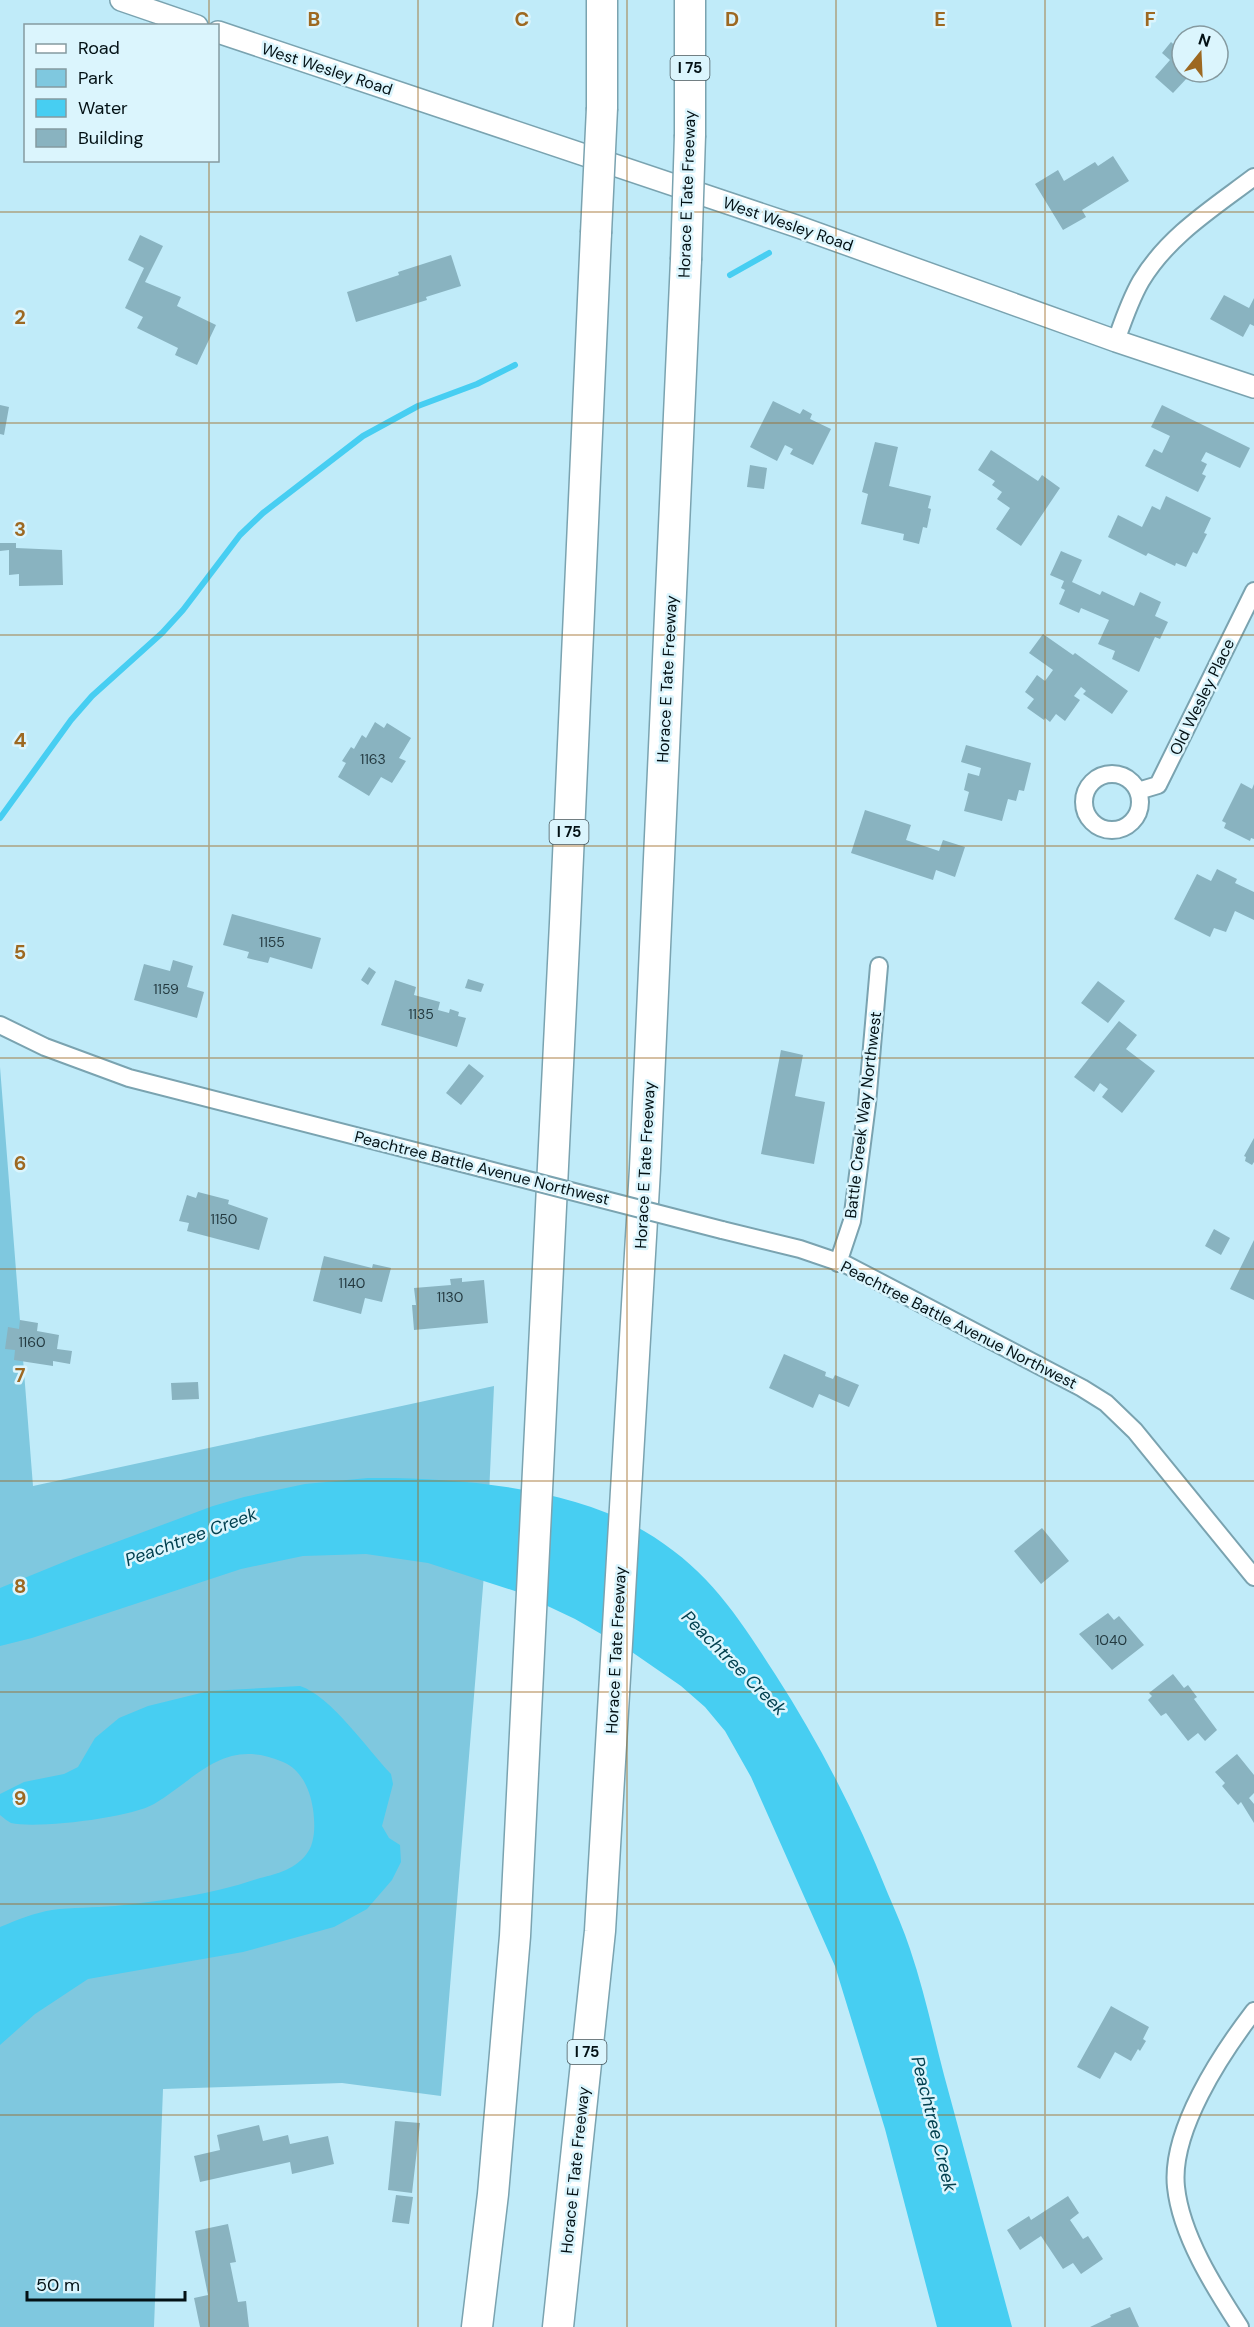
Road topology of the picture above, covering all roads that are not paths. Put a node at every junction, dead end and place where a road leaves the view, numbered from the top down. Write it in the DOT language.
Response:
graph roads {
  1 [pos="121,0"];
  2 [pos="602,0"];
  3 [pos="690,0"];
  4 [pos="191,24"];
  5 [pos="219,32"];
  6 [pos="1254,177"];
  7 [pos="1116,341"];
  8 [pos="1254,387"];
  9 [pos="1254,591"];
  10 [pos="1138,791"];
  11 [pos="879,966"];
  12 [pos="0,1025"];
  13 [pos="838,1263"];
  14 [pos="1254,1577"];
  15 [pos="1254,2011"];
  16 [pos="477,2327"];
  17 [pos="558,2327"];
  18 [pos="1240,2327"];
  1 -- 4 [label="street"];
  2 -- 16 [label="highway, I 75, bridge"];
  3 -- 17 [label="highway, Horace E Tate Freeway / I 75, bridge"];
  5 -- 7 [label="street, West Wesley Road"];
  6 -- 7 [label="street"];
  7 -- 8 [label="street, West Wesley Road"];
  9 -- 10 [label="street, Old Wesley Place"];
  11 -- 13 [label="street, Battle Creek Way Northwest"];
  12 -- 13 [label="street, Peachtree Battle Avenue Northwest, bridge"];
  13 -- 14 [label="street, Peachtree Battle Avenue Northwest"];
  15 -- 18 [label="street"];
}
